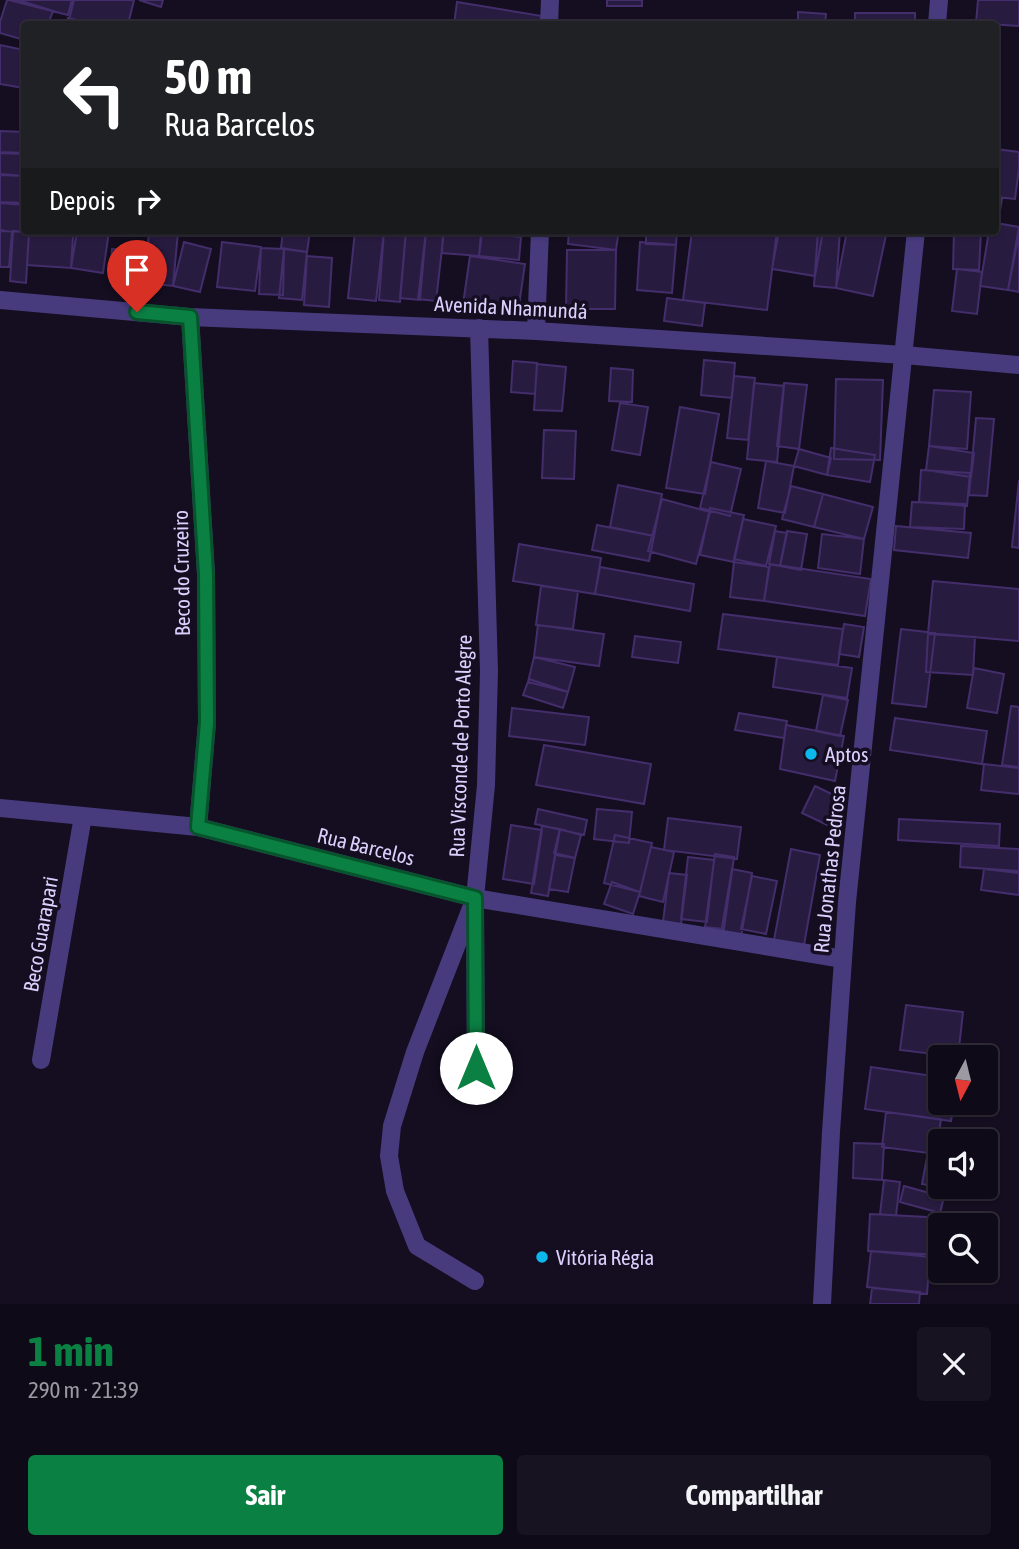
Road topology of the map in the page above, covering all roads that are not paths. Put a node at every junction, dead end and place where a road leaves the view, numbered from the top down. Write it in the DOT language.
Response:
graph roads {
  1 [pos="550,0"];
  2 [pos="939,0"];
  3 [pos="549,21"];
  4 [pos="937,21"];
  5 [pos="540,235"];
  6 [pos="916,235"];
  7 [pos="0,300"];
  8 [pos="190,317"];
  9 [pos="479,328"];
  10 [pos="536,331"];
  11 [pos="904,355"];
  12 [pos="1019,365"];
  13 [pos="0,808"];
  14 [pos="83,816"];
  15 [pos="198,827"];
  16 [pos="475,898"];
  17 [pos="843,959"];
  18 [pos="41,1060"];
  19 [pos="476,1068"];
  20 [pos="475,1281"];
  21 [pos="822,1304"];
  1 -- 3 [label="street"];
  2 -- 4 [label="street"];
  5 -- 10 [label="street"];
  6 -- 11 [label="street, Rua Jonathas Pedrosa"];
  7 -- 8 [label="street, Avenida Nhamundá"];
  8 -- 9 [label="street, Avenida Nhamundá"];
  8 -- 15 [label="street, Beco do Cruzeiro"];
  9 -- 10 [label="street, Avenida Nhamundá"];
  9 -- 16 [label="street, Rua Visconde de Porto Alegre"];
  10 -- 11 [label="street, Avenida Nhamundá"];
  11 -- 12 [label="street, Avenida Nhamundá"];
  11 -- 17 [label="street, Rua Jonathas Pedrosa"];
  13 -- 14 [label="street, Rua Barcelos"];
  14 -- 15 [label="street, Rua Barcelos"];
  14 -- 18 [label="street, Beco Guarapari"];
  15 -- 16 [label="street, Rua Barcelos"];
  16 -- 17 [label="street, Rua Barcelos"];
  16 -- 19 [label="street"];
  16 -- 20 [label="street, Rua Visconde de Porto Alegre"];
  17 -- 21 [label="street, Rua Jonathas Pedrosa"];
}
